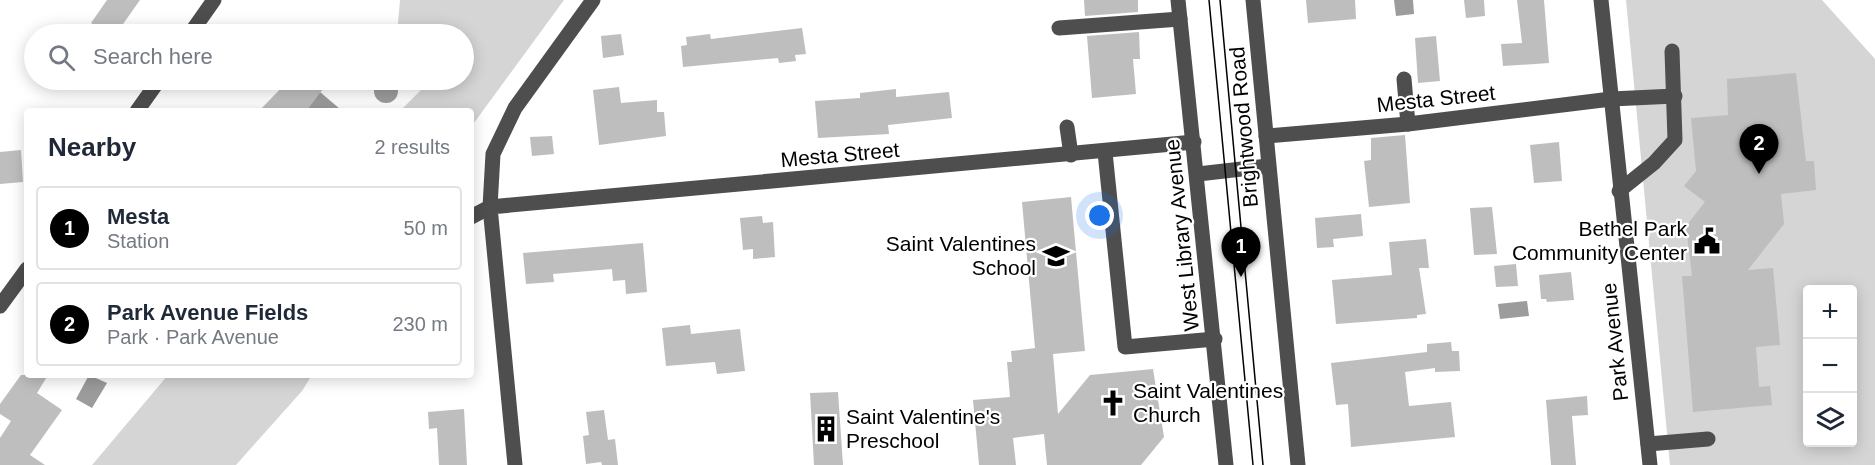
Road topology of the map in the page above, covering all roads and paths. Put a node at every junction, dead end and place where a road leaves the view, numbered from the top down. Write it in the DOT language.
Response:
graph roads {
  1 [pos="214,0"];
  2 [pos="592,0"];
  3 [pos="1178,0"];
  4 [pos="1252,0"];
  5 [pos="1601,0"];
  6 [pos="1180,19"];
  7 [pos="197,24"];
  8 [pos="1059,28"];
  9 [pos="1672,51"];
  10 [pos="1404,79"];
  11 [pos="152,90"];
  12 [pos="1675,96"];
  13 [pos="1611,99"];
  14 [pos="139,108"];
  15 [pos="1408,124"];
  16 [pos="1067,127"];
  17 [pos="1266,136"];
  18 [pos="1194,142"];
  19 [pos="1105,152"];
  20 [pos="1071,155"];
  21 [pos="1268,166"];
  22 [pos="1198,174"];
  23 [pos="1619,191"];
  24 [pos="490,207"];
  25 [pos="474,215"];
  26 [pos="24,273"];
  27 [pos="0,306"];
  28 [pos="1215,339"];
  29 [pos="1708,439"];
  30 [pos="1648,444"];
  31 [pos="515,465"];
  32 [pos="1226,465"];
  33 [pos="1298,465"];
  34 [pos="1650,465"];
  1 -- 7 [label="street"];
  2 -- 24 [label="street"];
  3 -- 6 [label="street, West Library Avenue"];
  4 -- 17 [label="street, Brightwood Road"];
  5 -- 13 [label="street, Park Avenue"];
  6 -- 8 [label="street"];
  6 -- 18 [label="street, West Library Avenue"];
  9 -- 12 [label="street"];
  10 -- 15 [label="street"];
  11 -- 14 [label="street"];
  12 -- 13 [label="street, Mesta Street"];
  12 -- 23 [label="street"];
  13 -- 15 [label="street, Mesta Street"];
  13 -- 23 [label="street, Park Avenue"];
  15 -- 17 [label="street, Mesta Street"];
  16 -- 20 [label="street"];
  17 -- 21 [label="street, Brightwood Road"];
  18 -- 19 [label="street, Mesta Street"];
  18 -- 22 [label="street, West Library Avenue"];
  19 -- 20 [label="street, Mesta Street"];
  19 -- 28 [label="street"];
  20 -- 24 [label="street, Mesta Street"];
  21 -- 22 [label="street"];
  21 -- 33 [label="street, Brightwood Road"];
  22 -- 28 [label="street, West Library Avenue"];
  23 -- 30 [label="street, Park Avenue"];
  24 -- 25 [label="street"];
  24 -- 31 [label="street"];
  26 -- 27 [label="street"];
  28 -- 32 [label="street, West Library Avenue"];
  29 -- 30 [label="street"];
  30 -- 34 [label="street, Park Avenue"];
}
